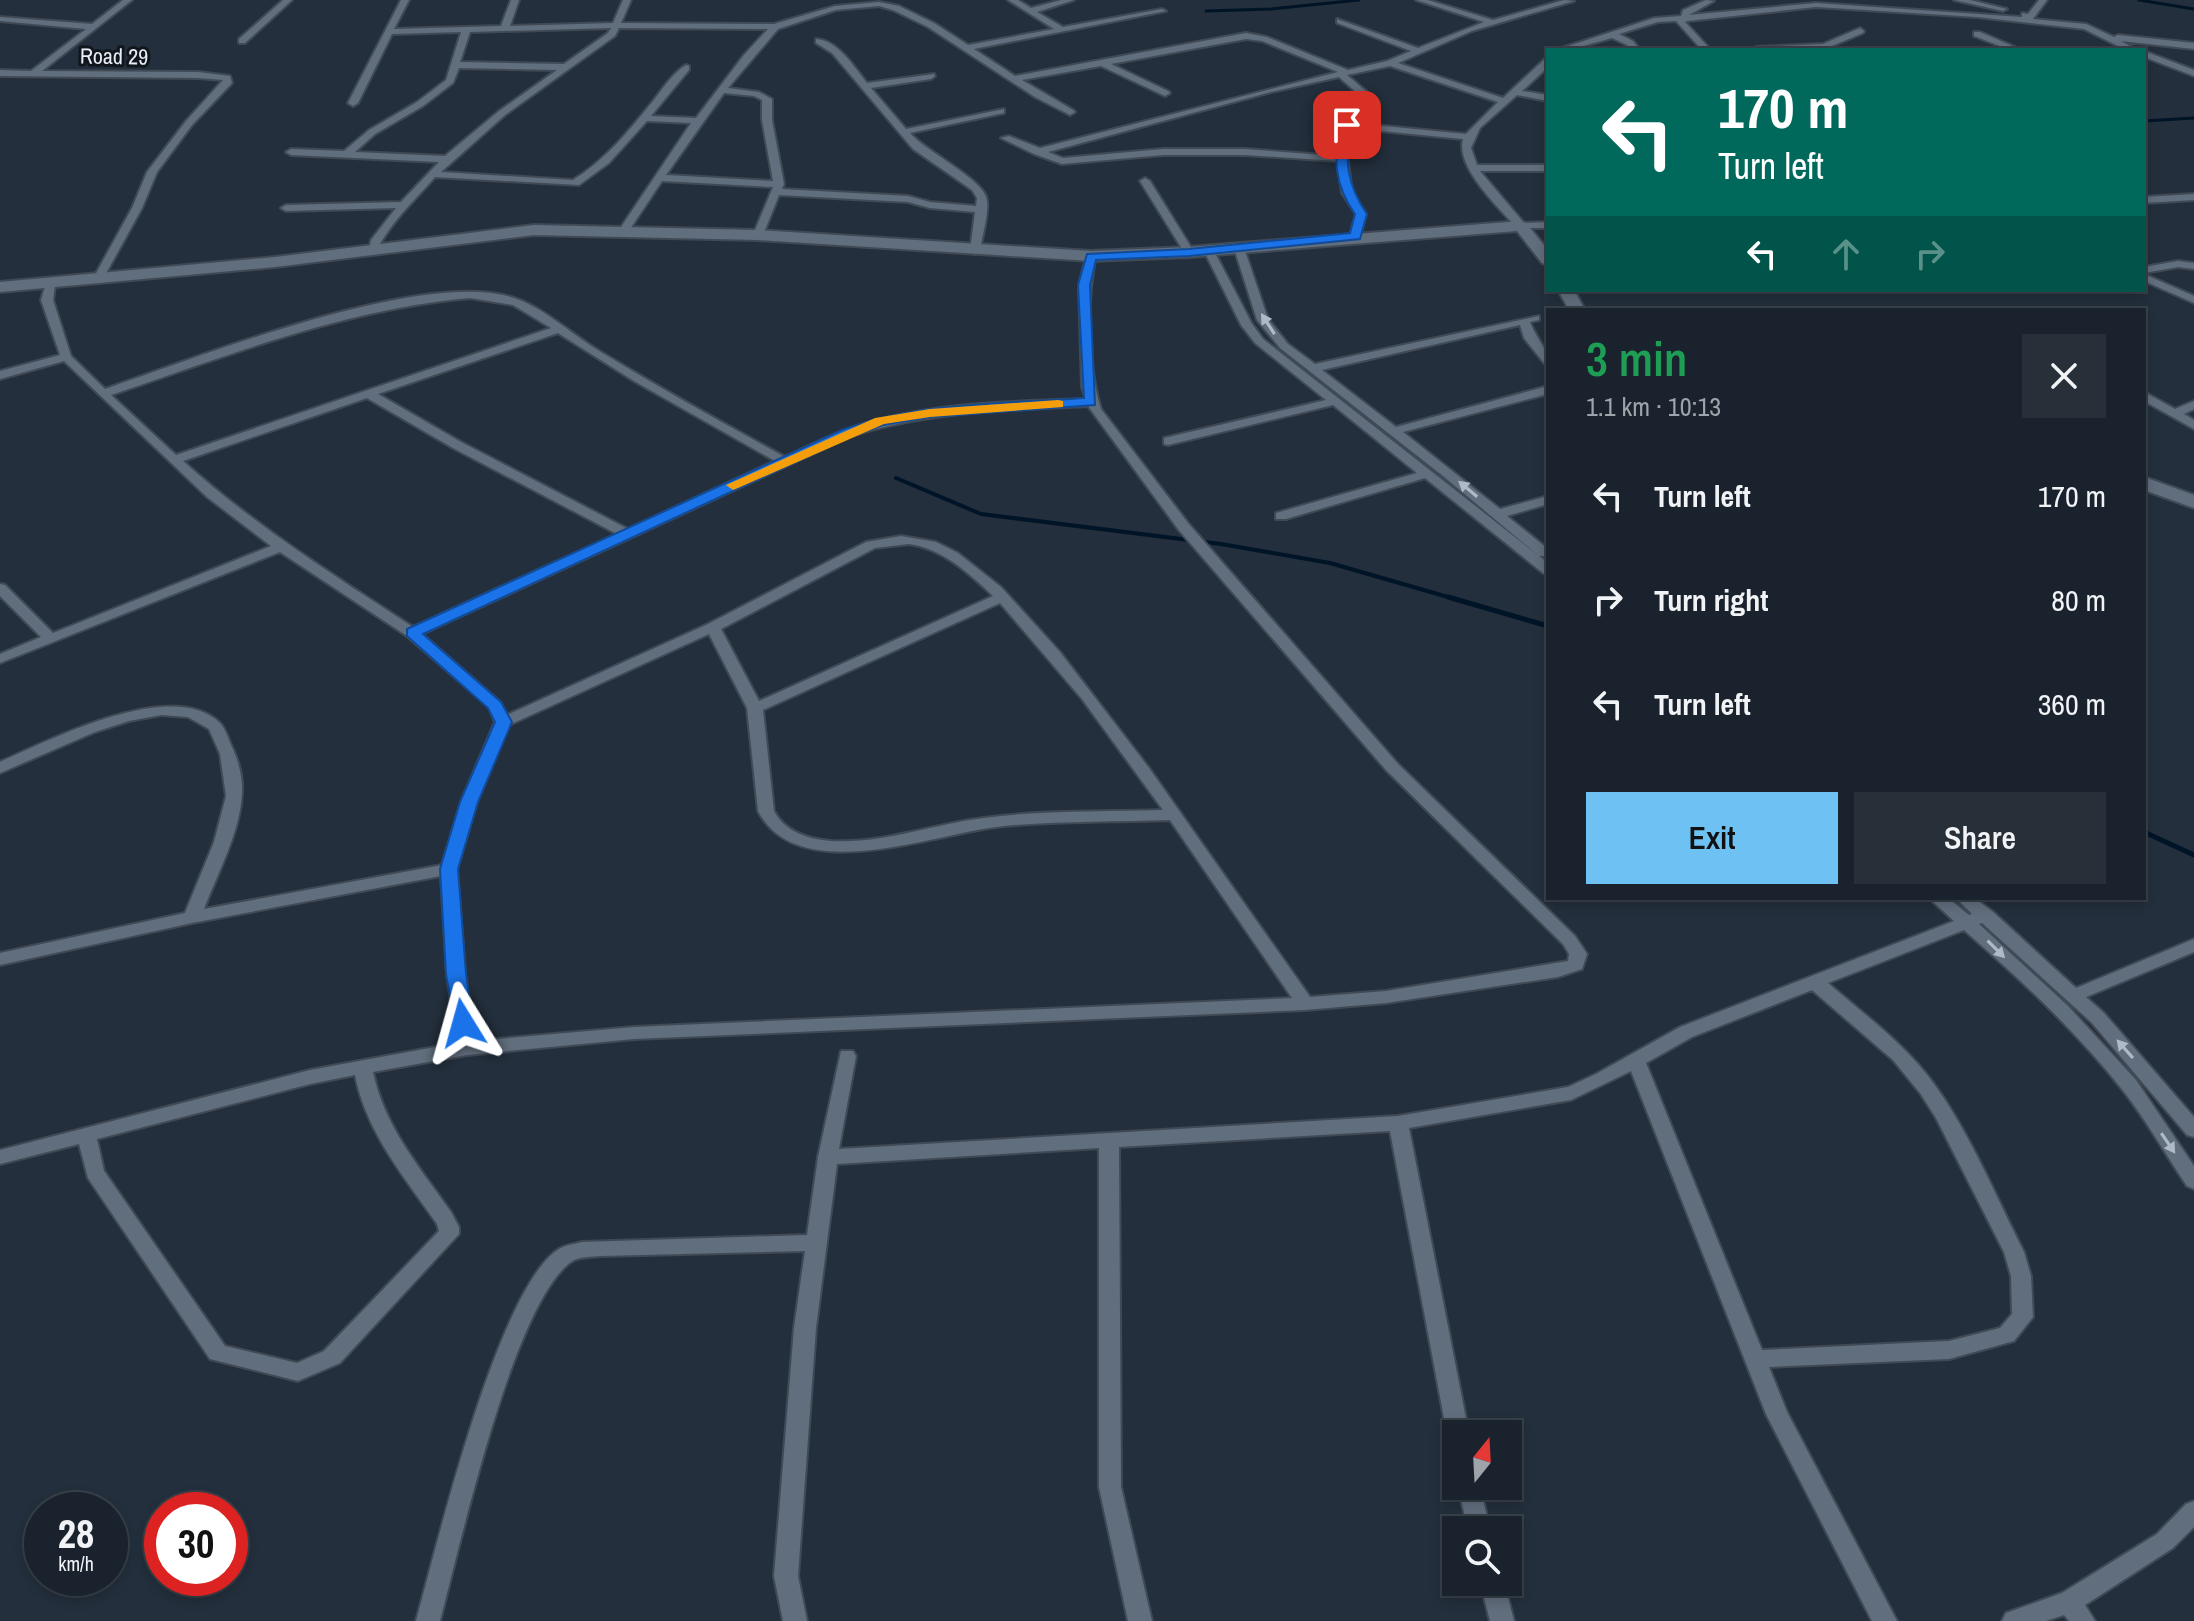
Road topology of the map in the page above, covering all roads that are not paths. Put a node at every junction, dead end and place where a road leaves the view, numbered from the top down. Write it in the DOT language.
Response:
graph roads {
  1 [pos="128,0"];
  2 [pos="288,0"];
  3 [pos="405,0"];
  4 [pos="515,0"];
  5 [pos="627,0"];
  6 [pos="1012,0"];
  7 [pos="1070,0"];
  8 [pos="1420,0"];
  9 [pos="1958,0"];
  10 [pos="2043,0"];
  11 [pos="1570,1"];
  12 [pos="1710,1"];
  13 [pos="855,2"];
  14 [pos="1030,11"];
  15 [pos="1162,11"];
  16 [pos="0,19"];
  17 [pos="1683,20"];
  18 [pos="2028,20"];
  19 [pos="1340,21"];
  20 [pos="1492,23"];
  21 [pos="616,25"];
  22 [pos="95,27"];
  23 [pos="505,27"];
  24 [pos="775,27"];
  25 [pos="466,30"];
  26 [pos="1061,30"];
  27 [pos="1860,31"];
  28 [pos="390,32"];
  29 [pos="1977,34"];
  30 [pos="1611,35"];
  31 [pos="2109,36"];
  32 [pos="242,41"];
  33 [pos="819,41"];
  34 [pos="1824,46"];
  35 [pos="2194,46"];
  36 [pos="967,48"];
  37 [pos="1567,48"];
  38 [pos="1634,48"];
  39 [pos="1705,48"];
  40 [pos="1790,48"];
  41 [pos="1832,48"];
  42 [pos="2013,48"];
  43 [pos="2130,48"];
  44 [pos="1419,51"];
  45 [pos="2146,55"];
  46 [pos="1546,61"];
  47 [pos="1102,63"];
  48 [pos="1390,63"];
  49 [pos="457,65"];
  50 [pos="564,67"];
  51 [pos="686,68"];
  52 [pos="0,73"];
  53 [pos="34,73"];
  54 [pos="1344,73"];
  55 [pos="2194,73"];
  56 [pos="931,76"];
  57 [pos="1015,79"];
  58 [pos="865,86"];
  59 [pos="722,90"];
  60 [pos="1515,92"];
  61 [pos="1165,93"];
  62 [pos="1546,98"];
  63 [pos="1504,101"];
  64 [pos="353,103"];
  65 [pos="1001,111"];
  66 [pos="1070,112"];
  67 [pos="644,118"];
  68 [pos="698,121"];
  69 [pos="1347,125"];
  70 [pos="903,132"];
  71 [pos="1468,137"];
  72 [pos="1006,138"];
  73 [pos="291,152"];
  74 [pos="1037,152"];
  75 [pos="348,153"];
  76 [pos="447,159"];
  77 [pos="1344,159"];
  78 [pos="1475,168"];
  79 [pos="1546,168"];
  80 [pos="432,174"];
  81 [pos="658,178"];
  82 [pos="1145,181"];
  83 [pos="778,188"];
  84 [pos="2194,197"];
  85 [pos="2146,200"];
  86 [pos="404,205"];
  87 [pos="286,208"];
  88 [pos="981,210"];
  89 [pos="1546,225"];
  90 [pos="1521,226"];
  91 [pos="624,230"];
  92 [pos="758,235"];
  93 [pos="1355,236"];
  94 [pos="373,248"];
  95 [pos="1239,248"];
  96 [pos="975,251"];
  97 [pos="1209,251"];
  98 [pos="1189,252"];
  99 [pos="1091,256"];
  100 [pos="1546,257"];
  101 [pos="2194,266"];
  102 [pos="2146,270"];
  103 [pos="99,277"];
  104 [pos="2146,278"];
  105 [pos="50,285"];
  106 [pos="0,287"];
  107 [pos="2194,300"];
  108 [pos="557,330"];
  109 [pos="66,357"];
  110 [pos="1546,358"];
  111 [pos="1313,368"];
  112 [pos="0,375"];
  113 [pos="1546,391"];
  114 [pos="367,393"];
  115 [pos="103,394"];
  116 [pos="2146,397"];
  117 [pos="1336,401"];
  118 [pos="1091,402"];
  119 [pos="2194,405"];
  120 [pos="2173,414"];
  121 [pos="2194,425"];
  122 [pos="1393,431"];
  123 [pos="1168,441"];
  124 [pos="176,459"];
  125 [pos="785,462"];
  126 [pos="1426,474"];
  127 [pos="2146,483"];
  128 [pos="1546,501"];
  129 [pos="2194,502"];
  130 [pos="1498,514"];
  131 [pos="1281,516"];
  132 [pos="628,534"];
  133 [pos="281,547"];
  134 [pos="1546,554"];
  135 [pos="1546,568"];
  136 [pos="0,588"];
  137 [pos="1002,597"];
  138 [pos="713,627"];
  139 [pos="412,633"];
  140 [pos="51,639"];
  141 [pos="0,659"];
  142 [pos="755,708"];
  143 [pos="503,722"];
  144 [pos="0,768"];
  145 [pos="1174,815"];
  146 [pos="449,869"];
  147 [pos="1939,900"];
  148 [pos="1967,900"];
  149 [pos="1986,915"];
  150 [pos="192,917"];
  151 [pos="1967,923"];
  152 [pos="2194,945"];
  153 [pos="0,959"];
  154 [pos="1815,982"];
  155 [pos="2073,996"];
  156 [pos="1305,1004"];
  157 [pos="467,1048"];
  158 [pos="847,1056"];
  159 [pos="1636,1060"];
  160 [pos="362,1066"];
  161 [pos="1398,1123"];
  162 [pos="2194,1130"];
  163 [pos="87,1136"];
  164 [pos="1109,1140"];
  165 [pos="0,1157"];
  166 [pos="828,1157"];
  167 [pos="2194,1181"];
  168 [pos="816,1243"];
  169 [pos="1756,1359"];
  170 [pos="1455,1420"];
  171 [pos="2194,1511"];
  172 [pos="1496,1596"];
  173 [pos="2076,1611"];
  174 [pos="428,1621"];
  175 [pos="795,1621"];
  176 [pos="1140,1621"];
  177 [pos="1502,1621"];
  178 [pos="1885,1621"];
  179 [pos="2014,1621"];
  1 -- 22 [label="street"];
  2 -- 32 [label="street"];
  3 -- 28 [label="street"];
  4 -- 23 [label="street"];
  5 -- 21 [label="street"];
  6 -- 14 [label="street"];
  7 -- 14 [label="street"];
  8 -- 20 [label="street"];
  9 -- 18 [label="street"];
  10 -- 18 [label="street"];
  11 -- 20 [label="street"];
  12 -- 17 [label="street"];
  13 -- 24 [label="street"];
  13 -- 36 [label="street"];
  14 -- 26 [label="street"];
  15 -- 26 [label="street"];
  16 -- 22 [label="street"];
  17 -- 18 [label="street"];
  17 -- 30 [label="street"];
  17 -- 39 [label="street"];
  18 -- 31 [label="street"];
  19 -- 44 [label="street"];
  20 -- 44 [label="street"];
  21 -- 23 [label="street"];
  21 -- 24 [label="street"];
  21 -- 50 [label="street"];
  22 -- 53 [label="street"];
  23 -- 25 [label="street"];
  24 -- 59 [label="street"];
  25 -- 28 [label="street"];
  25 -- 49 [label="street"];
  26 -- 36 [label="street"];
  27 -- 34 [label="street"];
  28 -- 64 [label="street"];
  29 -- 42 [label="street"];
  30 -- 37 [label="street"];
  30 -- 38 [label="street"];
  31 -- 35 [label="street"];
  31 -- 43 [label="street"];
  33 -- 58 [label="street"];
  34 -- 40 [label="street"];
  34 -- 41 [label="street"];
  36 -- 57 [label="street"];
  44 -- 48 [label="street"];
  45 -- 55 [label="street"];
  46 -- 60 [label="street"];
  47 -- 54 [label="street"];
  47 -- 57 [label="street"];
  47 -- 61 [label="street"];
  48 -- 54 [label="street"];
  48 -- 63 [label="street"];
  49 -- 50 [label="street"];
  49 -- 75 [label="street"];
  50 -- 76 [label="street"];
  51 -- 67 [label="street"];
  52 -- 53 [label="street, Road 29"];
  53 -- 103 [label="street, Road 29"];
  54 -- 69 [label="street"];
  54 -- 74 [label="street"];
  56 -- 58 [label="street"];
  57 -- 66 [label="street"];
  58 -- 70 [label="street"];
  59 -- 68 [label="street"];
  59 -- 83 [label="street"];
  60 -- 62 [label="street"];
  60 -- 63 [label="street"];
  63 -- 71 [label="street"];
  65 -- 70 [label="street"];
  67 -- 68 [label="street"];
  67 -- 80 [label="street"];
  68 -- 81 [label="street"];
  69 -- 71 [label="street"];
  69 -- 77 [label="street"];
  70 -- 88 [label="street"];
  71 -- 78 [label="street"];
  72 -- 74 [label="street"];
  73 -- 75 [label="street"];
  74 -- 77 [label="street"];
  75 -- 76 [label="street"];
  76 -- 80 [label="street"];
  77 -- 93 [label="street"];
  78 -- 79 [label="street"];
  78 -- 90 [label="street"];
  80 -- 86 [label="street"];
  81 -- 83 [label="street"];
  81 -- 91 [label="street"];
  82 -- 98 [label="street"];
  83 -- 88 [label="street"];
  83 -- 92 [label="street"];
  84 -- 85 [label="street"];
  86 -- 87 [label="street"];
  86 -- 94 [label="street"];
  88 -- 96 [label="street"];
  89 -- 90 [label="street"];
  90 -- 93 [label="street"];
  90 -- 100 [label="street"];
  91 -- 92 [label="street"];
  91 -- 94 [label="street"];
  92 -- 96 [label="street"];
  93 -- 95 [label="street"];
  94 -- 103 [label="street"];
  95 -- 97 [label="street"];
  111 -- 95 [label="street, one-way"];
  96 -- 99 [label="street"];
  97 -- 98 [label="street"];
  97 -- 117 [label="street"];
  98 -- 99 [label="street"];
  99 -- 118 [label="street"];
  101 -- 102 [label="street"];
  103 -- 105 [label="street"];
  104 -- 107 [label="street"];
  105 -- 106 [label="street"];
  105 -- 109 [label="street"];
  108 -- 114 [label="street"];
  108 -- 115 [label="street"];
  108 -- 125 [label="street"];
  109 -- 112 [label="street"];
  109 -- 115 [label="street"];
  110 -- 111 [label="street"];
  111 -- 122 [label="street"];
  113 -- 122 [label="street"];
  114 -- 124 [label="street"];
  114 -- 132 [label="street"];
  115 -- 124 [label="street"];
  116 -- 120 [label="street"];
  117 -- 123 [label="street"];
  117 -- 126 [label="street"];
  118 -- 125 [label="street"];
  118 -- 156 [label="street"];
  119 -- 120 [label="street"];
  120 -- 121 [label="street"];
  130 -- 122 [label="street, one-way"];
  124 -- 133 [label="street"];
  125 -- 132 [label="street"];
  126 -- 131 [label="street"];
  126 -- 135 [label="street"];
  127 -- 129 [label="street"];
  128 -- 130 [label="street"];
  130 -- 134 [label="street"];
  132 -- 139 [label="street"];
  133 -- 139 [label="street"];
  133 -- 140 [label="street"];
  136 -- 140 [label="street"];
  137 -- 138 [label="street"];
  137 -- 142 [label="street"];
  137 -- 145 [label="street"];
  138 -- 142 [label="street"];
  138 -- 143 [label="street"];
  139 -- 143 [label="street"];
  140 -- 141 [label="street"];
  142 -- 145 [label="street"];
  143 -- 146 [label="street"];
  144 -- 150 [label="street"];
  145 -- 156 [label="street"];
  146 -- 150 [label="street"];
  146 -- 157 [label="street"];
  147 -- 151 [label="street"];
  148 -- 149 [label="street"];
  149 -- 151 [label="street"];
  149 -- 155 [label="street"];
  150 -- 153 [label="street"];
  151 -- 154 [label="street"];
  151 -- 167 [label="street, one-way"];
  152 -- 155 [label="street"];
  154 -- 159 [label="street"];
  154 -- 169 [label="street"];
  162 -- 155 [label="street, one-way"];
  156 -- 157 [label="street"];
  157 -- 160 [label="street"];
  158 -- 166 [label="street"];
  159 -- 161 [label="street"];
  159 -- 169 [label="street"];
  160 -- 163 [label="street"];
  160 -- 163 [label="street"];
  161 -- 164 [label="street"];
  161 -- 170 [label="street"];
  163 -- 165 [label="street"];
  164 -- 166 [label="street"];
  164 -- 176 [label="street"];
  166 -- 168 [label="street"];
  168 -- 174 [label="street"];
  168 -- 175 [label="street"];
  169 -- 178 [label="street"];
  171 -- 173 [label="street"];
  172 -- 177 [label="street"];
  173 -- 179 [label="street"];
}
